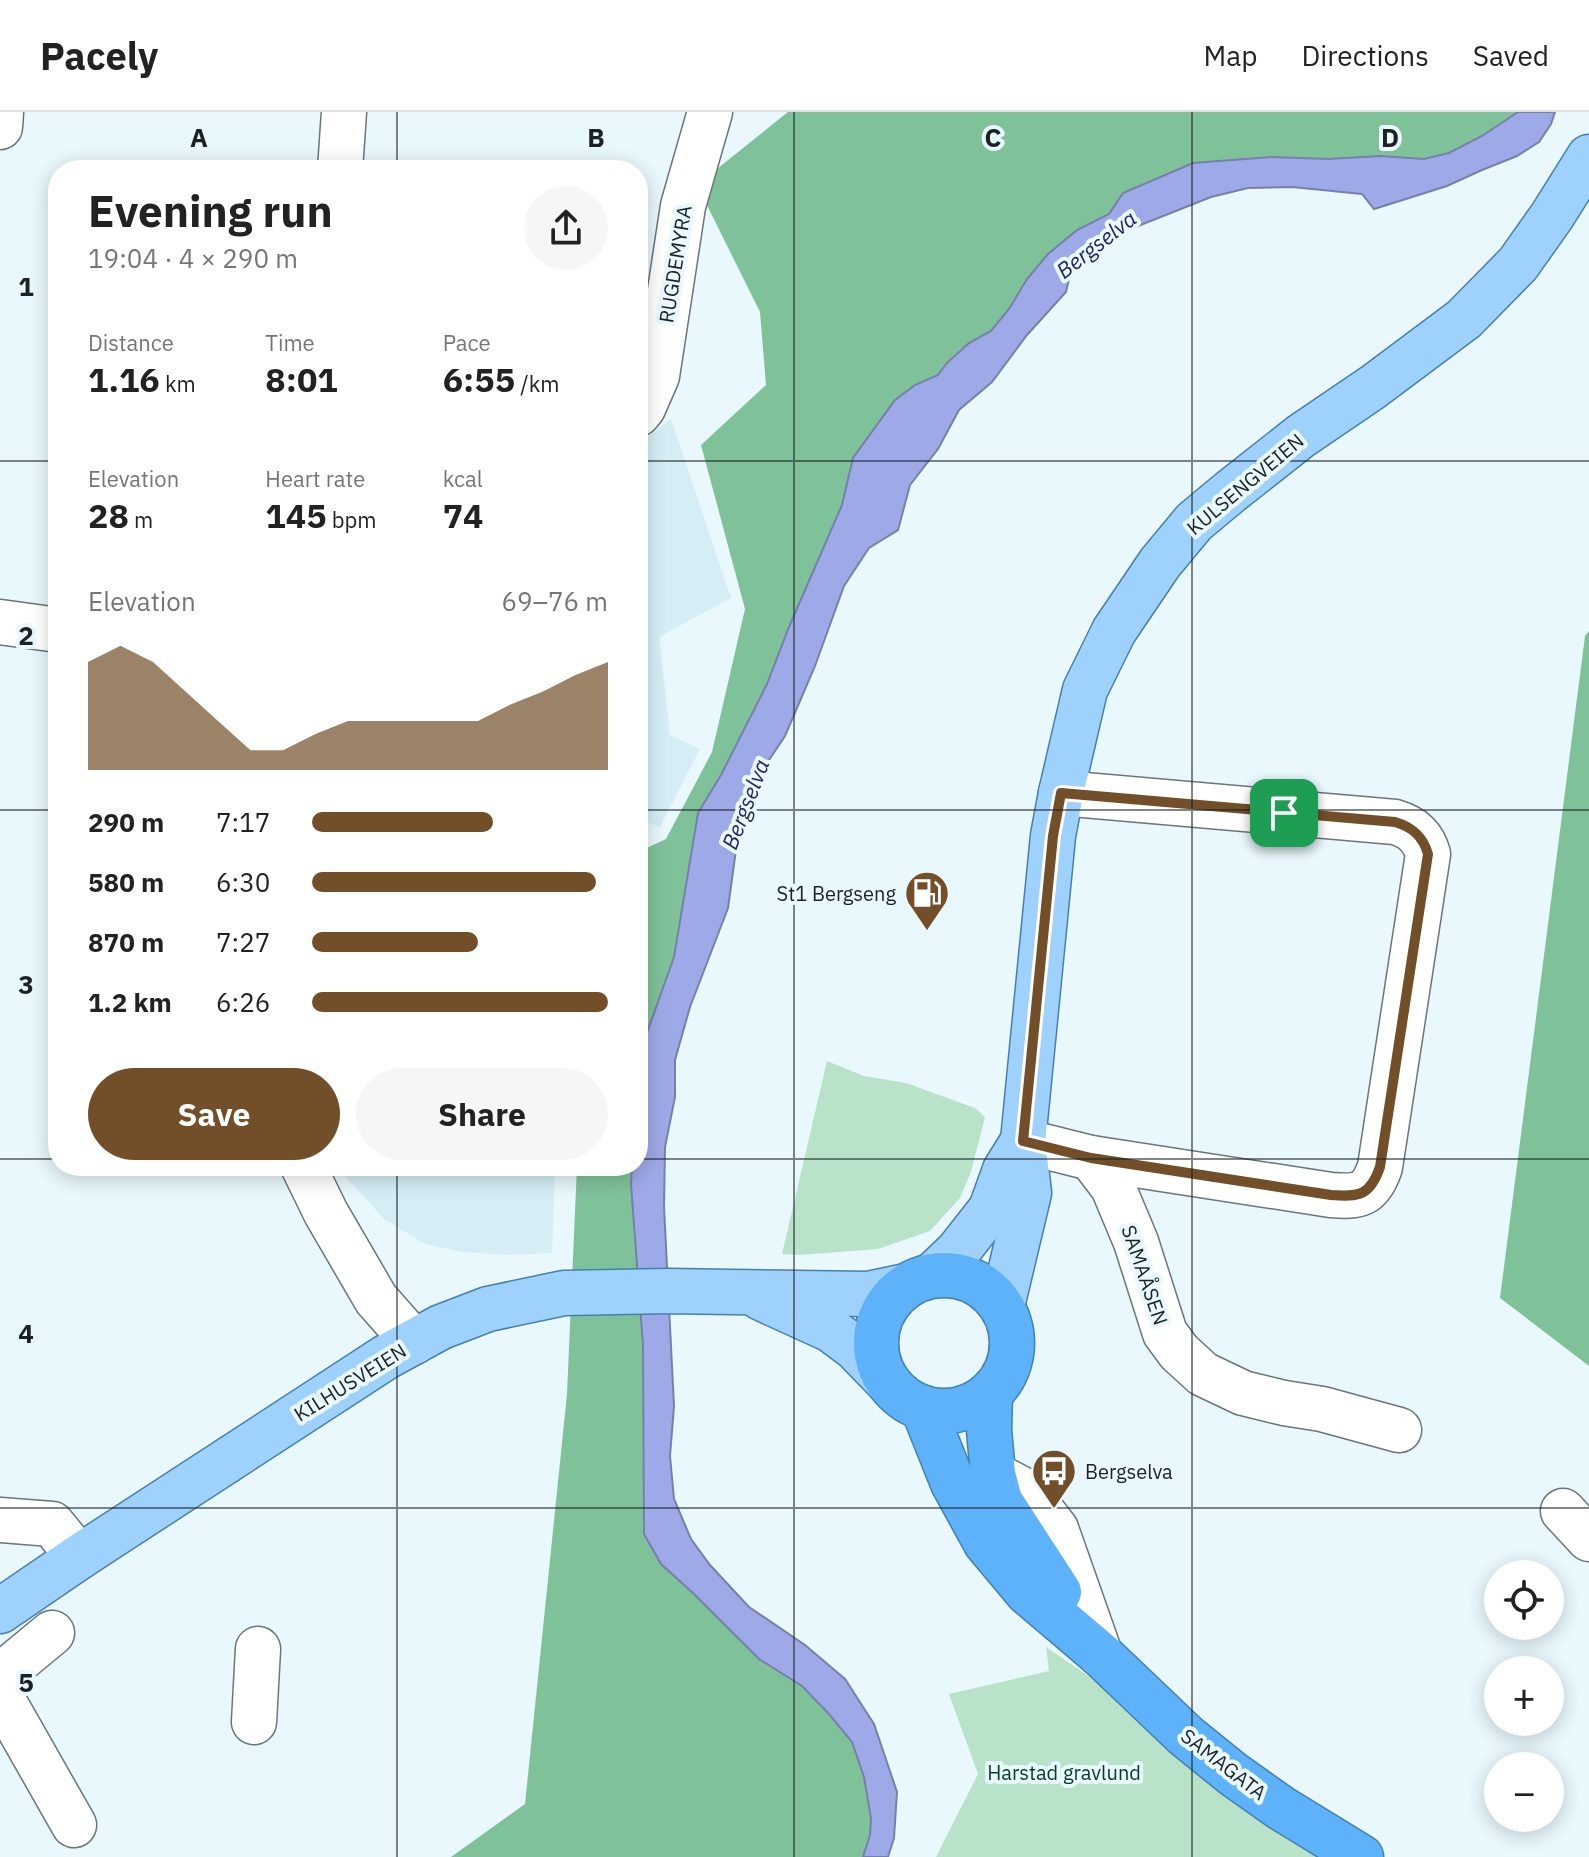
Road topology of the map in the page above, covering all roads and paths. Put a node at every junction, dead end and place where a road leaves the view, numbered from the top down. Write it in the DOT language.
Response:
graph roads {
  1 [pos="1,112"];
  2 [pos="344,112"];
  3 [pos="710,112"];
  4 [pos="0,127"];
  5 [pos="1589,157"];
  6 [pos="341,160"];
  7 [pos="648,397"];
  8 [pos="0,622"];
  9 [pos="48,629"];
  10 [pos="1061,793"];
  11 [pos="1023,1141"];
  12 [pos="1091,1158"];
  13 [pos="308,1176"];
  14 [pos="920,1281"];
  15 [pos="748,1292"];
  16 [pos="1002,1306"];
  17 [pos="414,1342"];
  18 [pos="990,1394"];
  19 [pos="906,1395"];
  20 [pos="1399,1430"];
  21 [pos="0,1520"];
  22 [pos="79,1557"];
  23 [pos="0,1611"];
  24 [pos="52,1633"];
  25 [pos="258,1649"];
  26 [pos="1100,1654"];
  27 [pos="0,1676"];
  28 [pos="0,1695"];
  29 [pos="254,1722"];
  30 [pos="74,1825"];
  31 [pos="1361,1857"];
  1 -- 4 [label="street"];
  2 -- 6 [label="street"];
  3 -- 7 [label="street, RUGDEMYRA"];
  5 -- 10 [label="main road, KULSENGVEIEN"];
  8 -- 9 [label="street"];
  10 -- 11 [label="main road, KULSENGVEIEN"];
  10 -- 12 [label="street"];
  11 -- 12 [label="street"];
  11 -- 14 [label="main road, KULSENGVEIEN"];
  11 -- 16 [label="main road, KULSENGVEIEN"];
  12 -- 20 [label="street, SAMAÅSEN"];
  13 -- 17 [label="street"];
  14 -- 15 [label="main road, KILHUSVEIEN"];
  14 -- 16 [label="highway"];
  14 -- 19 [label="highway"];
  15 -- 17 [label="main road, KILHUSVEIEN"];
  15 -- 19 [label="main road, KILHUSVEIEN"];
  16 -- 18 [label="highway"];
  17 -- 22 [label="main road, KILHUSVEIEN"];
  18 -- 19 [label="highway"];
  18 -- 26 [label="highway, SAMAGATA"];
  19 -- 26 [label="highway, SAMAGATA"];
  21 -- 22 [label="street"];
  22 -- 23 [label="main road, KILHUSVEIEN"];
  24 -- 27 [label="street"];
  25 -- 29 [label="street"];
  26 -- 31 [label="highway, SAMAGATA"];
  28 -- 30 [label="street"];
}
